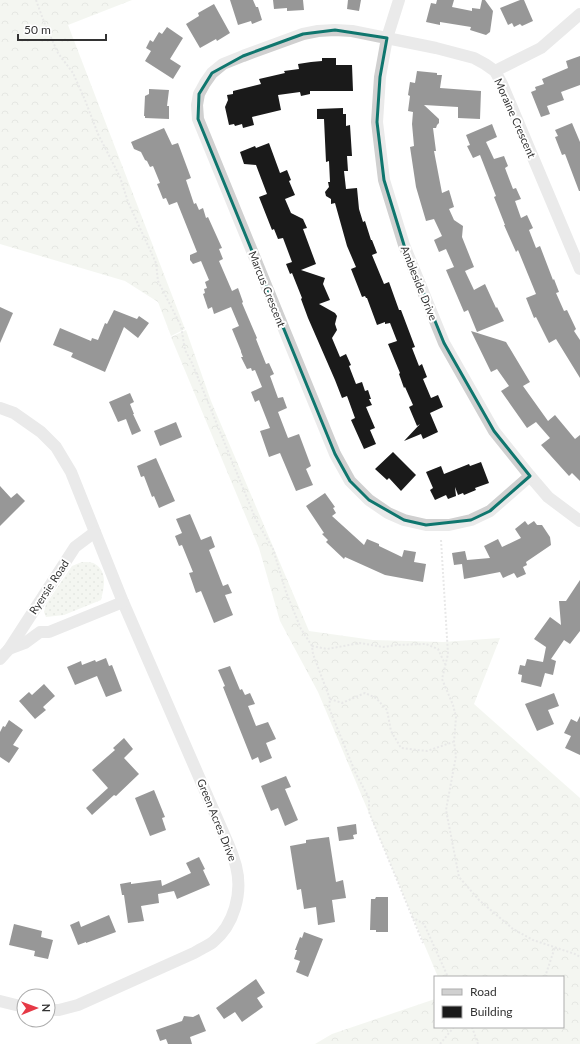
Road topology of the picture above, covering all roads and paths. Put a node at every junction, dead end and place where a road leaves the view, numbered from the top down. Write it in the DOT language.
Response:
graph roads {
  1 [pos="36,0"];
  2 [pos="399,0"];
  3 [pos="580,14"];
  4 [pos="387,38"];
  5 [pos="495,71"];
  6 [pos="580,269"];
  7 [pos="0,408"];
  8 [pos="530,476"];
  9 [pos="580,521"];
  10 [pos="95,532"];
  11 [pos="442,540"];
  12 [pos="123,602"];
  13 [pos="312,646"];
  14 [pos="9,649"];
  15 [pos="0,659"];
  16 [pos="445,664"];
  17 [pos="330,699"];
  18 [pos="454,742"];
  19 [pos="411,916"];
  20 [pos="423,943"];
  21 [pos="556,947"];
  22 [pos="580,957"];
  23 [pos="448,976"];
  24 [pos="545,976"];
  25 [pos="0,1001"];
  26 [pos="16,1005"];
  27 [pos="56,1010"];
  28 [pos="453,1028"];
  29 [pos="472,1028"];
  30 [pos="440,1044"];
  31 [pos="478,1044"];
  1 -- 13 [label="path"];
  2 -- 4 [label="street, Ambleside Drive"];
  3 -- 5 [label="street"];
  4 -- 5 [label="street, Moraine Crescent"];
  4 -- 8 [label="street, Ambleside Drive"];
  4 -- 8 [label="street, Marcus Crescent"];
  5 -- 6 [label="street, Moraine Crescent"];
  7 -- 10 [label="street, Green Acres Drive"];
  8 -- 9 [label="street, Ambleside Drive"];
  10 -- 12 [label="street, Green Acres Drive"];
  10 -- 14 [label="street, Ryersie Road"];
  11 -- 16 [label="path"];
  12 -- 14 [label="street, Ryersie Road"];
  12 -- 27 [label="street, Green Acres Drive"];
  13 -- 16 [label="path"];
  13 -- 17 [label="path"];
  14 -- 15 [label="street, Ryersie Road"];
  16 -- 18 [label="path"];
  17 -- 18 [label="path"];
  17 -- 19 [label="path"];
  18 -- 21 [label="path"];
  19 -- 20 [label="path"];
  19 -- 23 [label="path"];
  21 -- 22 [label="path"];
  21 -- 24 [label="path"];
  25 -- 26 [label="street"];
  28 -- 30 [label="path"];
  29 -- 31 [label="path"];
}
